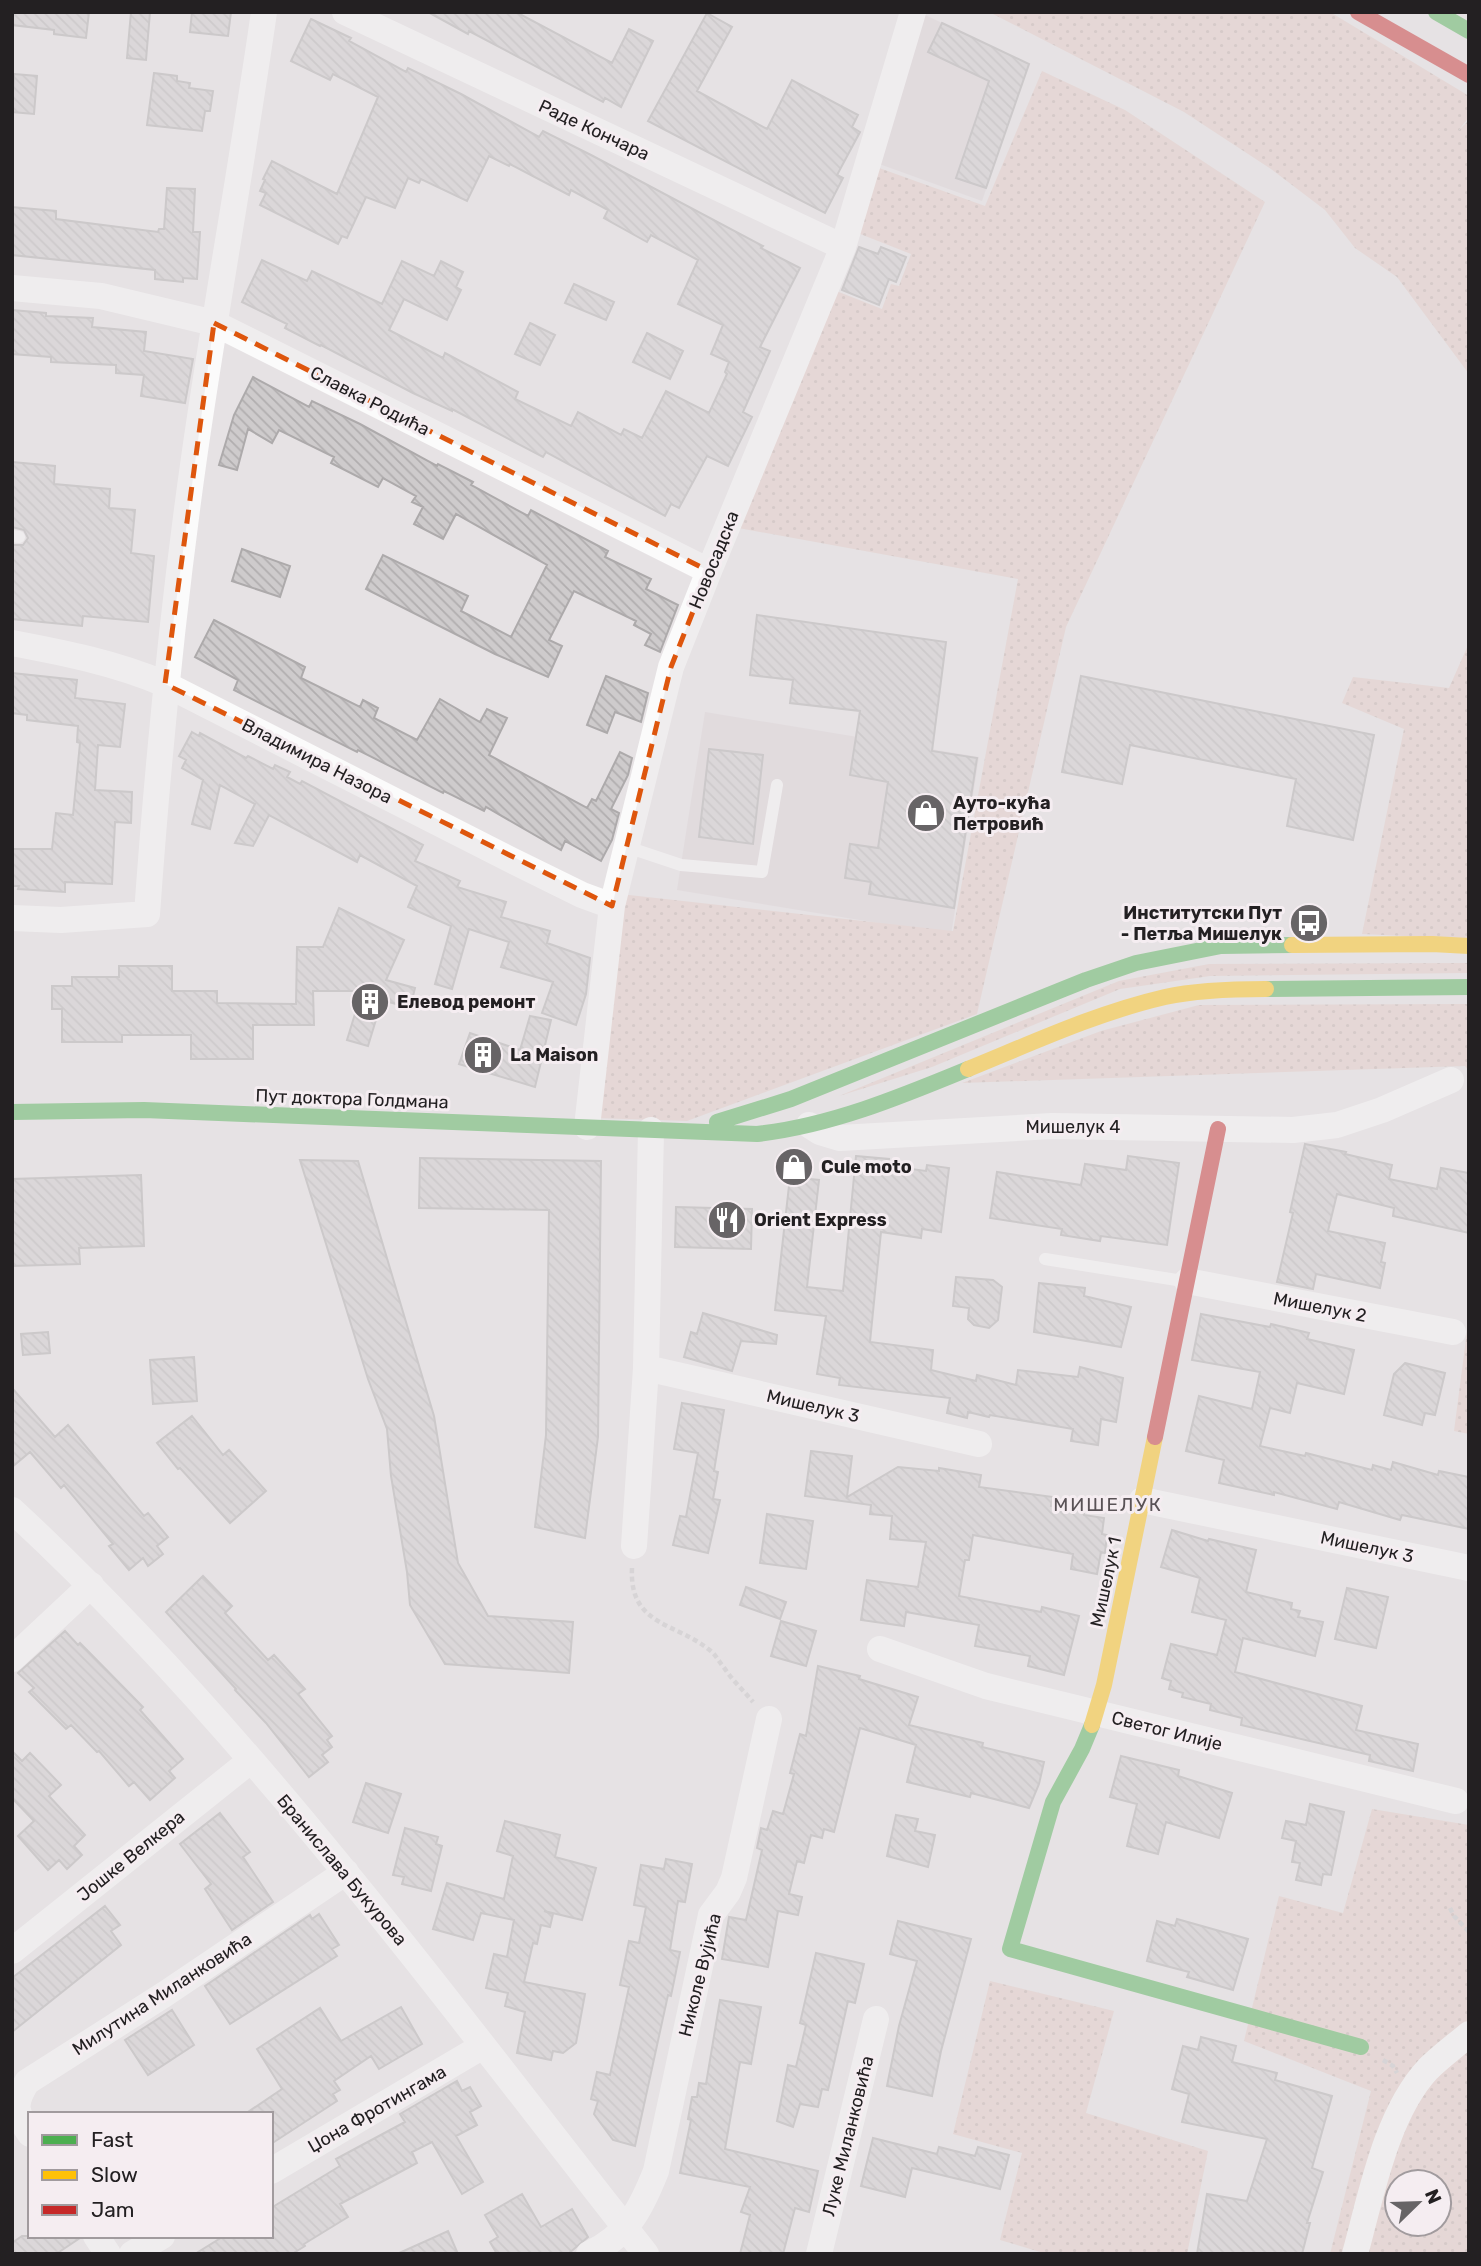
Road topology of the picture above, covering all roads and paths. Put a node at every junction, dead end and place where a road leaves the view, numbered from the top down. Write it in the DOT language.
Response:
graph roads {
  1 [pos="264,12"];
  2 [pos="345,12"];
  3 [pos="913,12"];
  4 [pos="1358,12"];
  5 [pos="1436,12"];
  6 [pos="1469,30"];
  7 [pos="1469,75"];
  8 [pos="843,247"];
  9 [pos="12,288"];
  10 [pos="214,323"];
  11 [pos="709,571"];
  12 [pos="12,643"];
  13 [pos="165,684"];
  14 [pos="777,785"];
  15 [pos="626,847"];
  16 [pos="612,906"];
  17 [pos="12,918"];
  18 [pos="1469,946"];
  19 [pos="1469,987"];
  20 [pos="1451,1080"];
  21 [pos="121,1110"];
  22 [pos="12,1112"];
  23 [pos="809,1125"];
  24 [pos="587,1127"];
  25 [pos="53,1128"];
  26 [pos="1218,1129"];
  27 [pos="651,1130"];
  28 [pos="690,1130"];
  29 [pos="1045,1259"];
  30 [pos="1187,1281"];
  31 [pos="1453,1332"];
  32 [pos="646,1368"];
  33 [pos="979,1444"];
  34 [pos="1142,1500"];
  35 [pos="12,1510"];
  36 [pos="634,1546"];
  37 [pos="1469,1568"];
  38 [pos="92,1585"];
  39 [pos="880,1649"];
  40 [pos="12,1659"];
  41 [pos="1096,1714"];
  42 [pos="769,1719"];
  43 [pos="250,1761"];
  44 [pos="1456,1801"];
  45 [pos="346,1872"];
  46 [pos="1450,1908"];
  47 [pos="1469,1932"];
  48 [pos="12,1951"];
  49 [pos="876,2019"];
  50 [pos="1469,2034"];
  51 [pos="483,2046"];
  52 [pos="1362,2047"];
  53 [pos="1409,2095"];
  54 [pos="28,2131"];
  55 [pos="273,2170"];
  56 [pos="626,2229"];
  57 [pos="97,2238"];
  58 [pos="159,2238"];
  59 [pos="108,2254"];
  60 [pos="132,2254"];
  61 [pos="589,2254"];
  62 [pos="646,2254"];
  63 [pos="819,2254"];
  64 [pos="1355,2254"];
  1 -- 10 [label="street"];
  2 -- 8 [label="street, Раде Кончара"];
  3 -- 8 [label="street, Новосадска"];
  4 -- 7 [label="street"];
  5 -- 6 [label="street"];
  8 -- 11 [label="street, Новосадска"];
  9 -- 10 [label="street, Славка Родића"];
  10 -- 11 [label="street, Славка Родића"];
  10 -- 13 [label="street"];
  11 -- 15 [label="street, Новосадска"];
  12 -- 13 [label="street, Владимира Назора"];
  13 -- 16 [label="street, Владимира Назора"];
  13 -- 17 [label="street"];
  14 -- 15 [label="lane"];
  15 -- 16 [label="street, Новосадска"];
  16 -- 24 [label="street, Новосадска"];
  18 -- 28 [label="street"];
  19 -- 23 [label="street"];
  20 -- 26 [label="street, Мишелук 4"];
  21 -- 22 [label="street, Пут доктора Голдмана"];
  21 -- 24 [label="street, Пут доктора Голдмана"];
  21 -- 25 [label="street"];
  23 -- 26 [label="street, Мишелук 4"];
  23 -- 28 [label="street"];
  24 -- 27 [label="street, Пут доктора Голдмана"];
  26 -- 30 [label="street, Мишелук 1"];
  27 -- 28 [label="street, Пут доктора Голдмана"];
  27 -- 32 [label="street"];
  29 -- 30 [label="lane"];
  30 -- 31 [label="street, Мишелук 2"];
  30 -- 34 [label="street, Мишелук 1"];
  32 -- 33 [label="street, Мишелук 3"];
  32 -- 36 [label="street"];
  34 -- 37 [label="street, Мишелук 3"];
  34 -- 41 [label="street, Мишелук 1"];
  35 -- 38 [label="street, Бранислава Букурова"];
  36 -- 42 [label="path"];
  38 -- 40 [label="street"];
  38 -- 43 [label="street, Бранислава Букурова"];
  39 -- 41 [label="street, Светог Илије"];
  41 -- 44 [label="street, Светог Илије"];
  41 -- 52 [label="street, Мишелук 1"];
  42 -- 56 [label="street, Николе Вујића"];
  43 -- 45 [label="street, Бранислава Букурова"];
  43 -- 48 [label="street, Јошке Велкера"];
  45 -- 51 [label="street, Бранислава Букурова"];
  45 -- 54 [label="street, Милутина Миланковића"];
  46 -- 47 [label="path"];
  49 -- 63 [label="street, Луке Миланковића"];
  50 -- 53 [label="street"];
  51 -- 55 [label="street, Џона Фротингама"];
  51 -- 56 [label="street, Бранислава Букурова"];
  52 -- 53 [label="path"];
  53 -- 64 [label="street"];
  56 -- 61 [label="street, Николе Вујића"];
  56 -- 62 [label="street, Бранислава Букурова"];
  57 -- 59 [label="street"];
  58 -- 60 [label="street"];
}
